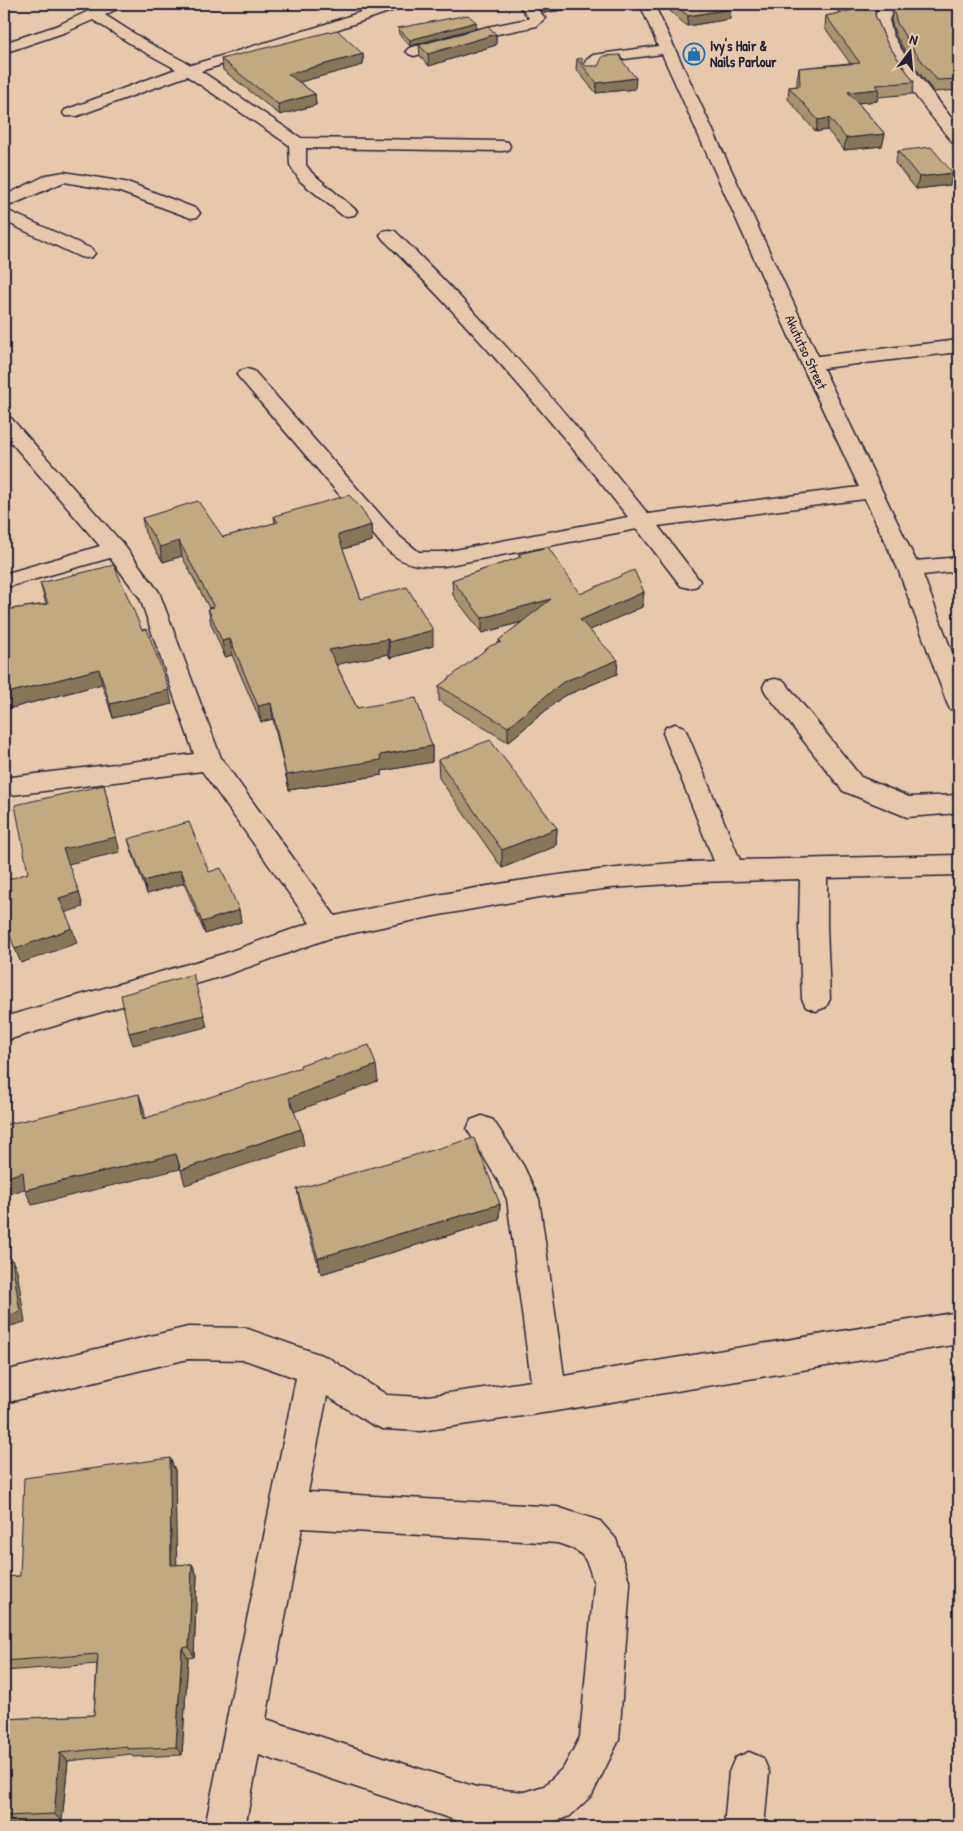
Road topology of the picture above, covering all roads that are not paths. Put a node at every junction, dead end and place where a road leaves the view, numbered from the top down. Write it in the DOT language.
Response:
graph roads {
  1 [pos="116,4"];
  2 [pos="398,4"];
  3 [pos="525,4"];
  4 [pos="647,4"];
  5 [pos="888,4"];
  6 [pos="94,14"];
  7 [pos="4,48"];
  8 [pos="668,49"];
  9 [pos="414,51"];
  10 [pos="190,70"];
  11 [pos="591,72"];
  12 [pos="71,113"];
  13 [pos="959,139"];
  14 [pos="297,143"];
  15 [pos="502,146"];
  16 [pos="4,203"];
  17 [pos="348,211"];
  18 [pos="191,213"];
  19 [pos="4,214"];
  20 [pos="389,235"];
  21 [pos="86,254"];
  22 [pos="959,346"];
  23 [pos="811,363"];
  24 [pos="247,375"];
  25 [pos="4,422"];
  26 [pos="872,492"];
  27 [pos="643,521"];
  28 [pos="115,549"];
  29 [pos="959,564"];
  30 [pos="908,569"];
  31 [pos="4,581"];
  32 [pos="689,581"];
  33 [pos="775,687"];
  34 [pos="959,703"];
  35 [pos="675,734"];
  36 [pos="208,761"];
  37 [pos="4,787"];
  38 [pos="959,804"];
  39 [pos="959,866"];
  40 [pos="814,869"];
  41 [pos="730,870"];
  42 [pos="328,928"];
  43 [pos="816,999"];
  44 [pos="4,1030"];
  45 [pos="482,1129"];
  46 [pos="959,1328"];
  47 [pos="315,1368"];
  48 [pos="4,1387"];
  49 [pos="550,1395"];
  50 [pos="287,1509"];
  51 [pos="244,1731"];
  52 [pos="748,1772"];
  53 [pos="225,1827"];
  54 [pos="744,1827"];
  1 -- 6 [label="street"];
  2 -- 10 [label="street"];
  3 -- 9 [label="street"];
  4 -- 8 [label="street, Akututso Street"];
  5 -- 13 [label="street"];
  6 -- 7 [label="street"];
  6 -- 10 [label="street"];
  8 -- 11 [label="street"];
  8 -- 23 [label="street, Akututso Street"];
  10 -- 12 [label="street"];
  10 -- 14 [label="street"];
  14 -- 15 [label="street"];
  14 -- 17 [label="street"];
  16 -- 18 [label="street"];
  19 -- 21 [label="street"];
  20 -- 27 [label="street"];
  22 -- 23 [label="street"];
  23 -- 26 [label="street, Akututso Street"];
  24 -- 27 [label="street"];
  25 -- 28 [label="street"];
  26 -- 27 [label="street"];
  26 -- 30 [label="street, Akututso Street"];
  27 -- 32 [label="street"];
  28 -- 31 [label="street"];
  28 -- 36 [label="street"];
  29 -- 30 [label="street"];
  30 -- 34 [label="street, Akututso Street"];
  33 -- 38 [label="street"];
  35 -- 41 [label="street"];
  36 -- 37 [label="street"];
  36 -- 42 [label="street"];
  39 -- 40 [label="street"];
  40 -- 41 [label="street"];
  40 -- 43 [label="street"];
  41 -- 42 [label="street"];
  42 -- 44 [label="street"];
  45 -- 49 [label="street"];
  46 -- 49 [label="street"];
  47 -- 48 [label="street"];
  47 -- 49 [label="street"];
  47 -- 50 [label="street"];
  50 -- 51 [label="street"];
  50 -- 51 [label="street"];
  51 -- 53 [label="street"];
  52 -- 54 [label="street"];
}
